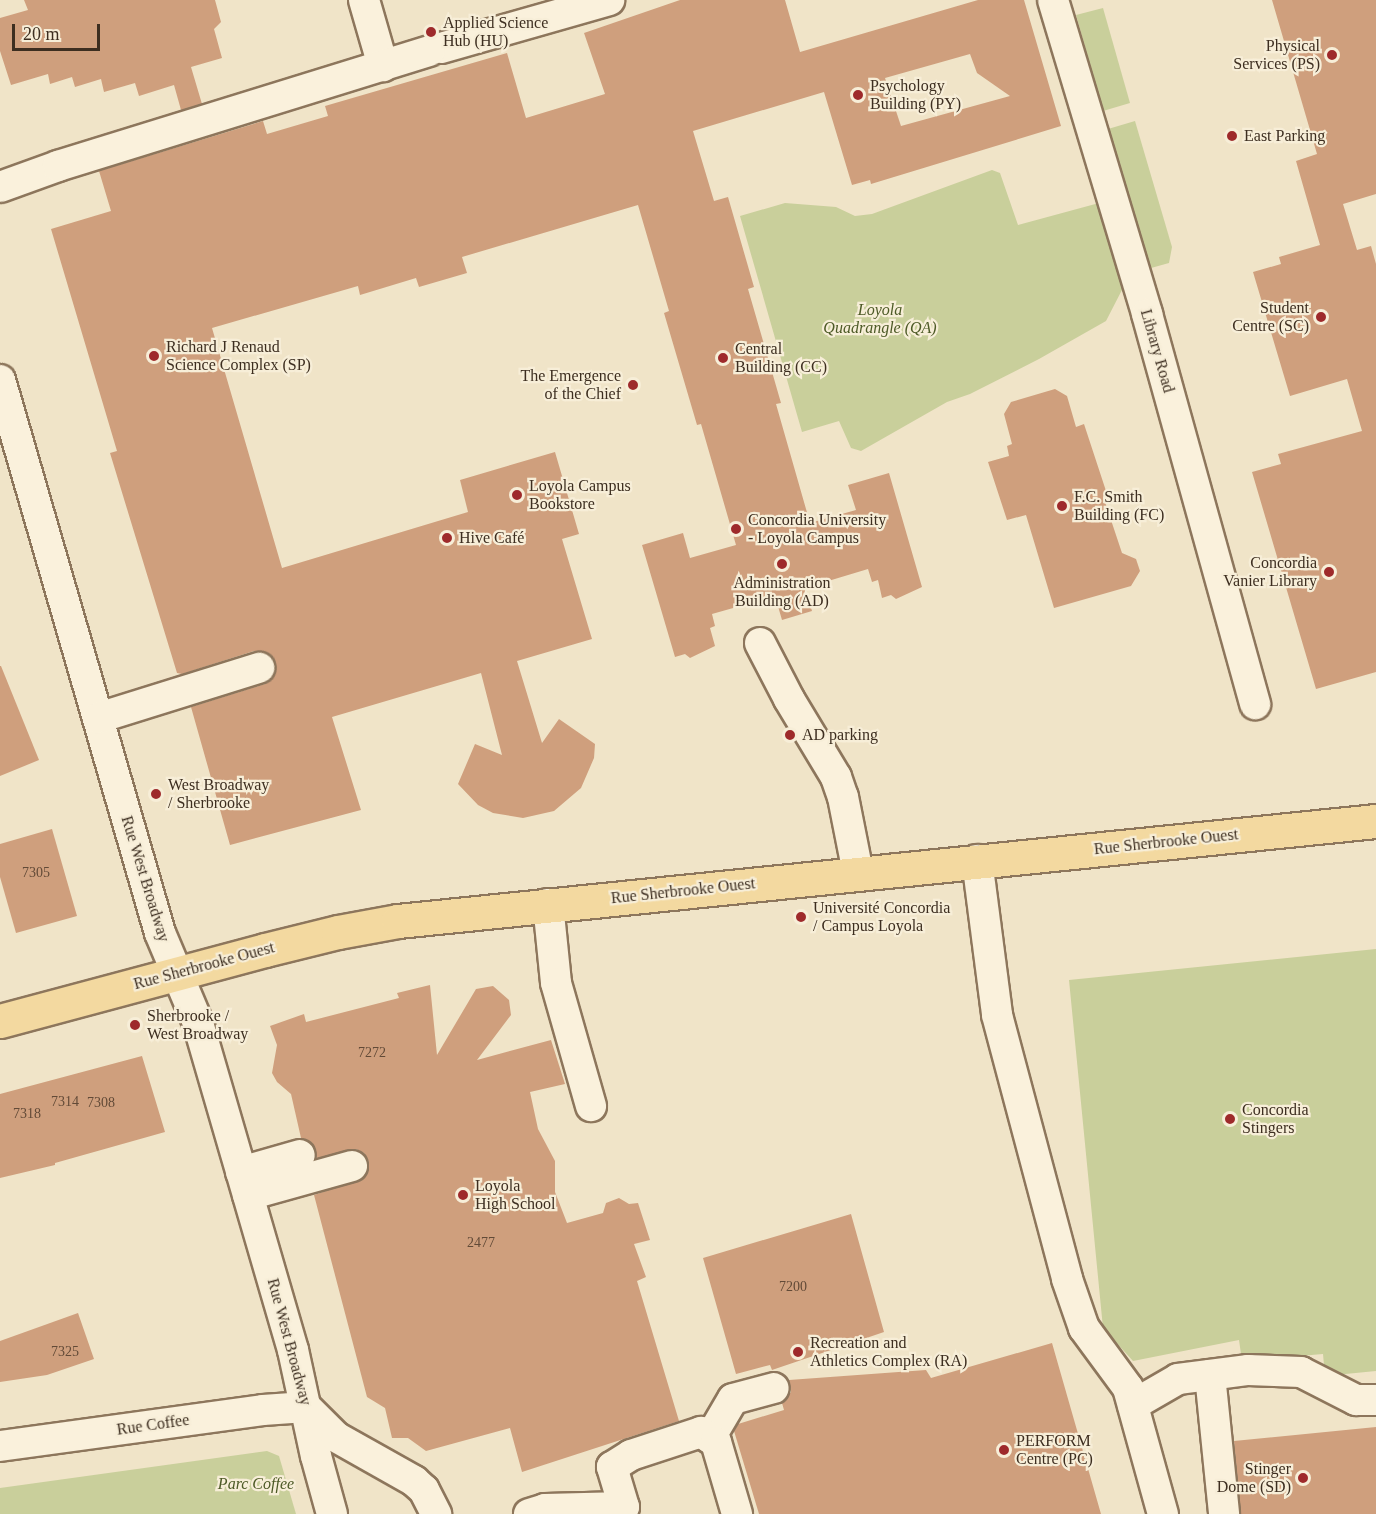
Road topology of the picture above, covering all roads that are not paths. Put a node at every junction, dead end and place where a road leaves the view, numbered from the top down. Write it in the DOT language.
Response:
graph roads {
  1 [pos="364,0"];
  2 [pos="609,0"];
  3 [pos="1053,0"];
  4 [pos="383,66"];
  5 [pos="0,187"];
  6 [pos="0,380"];
  7 [pos="760,643"];
  8 [pos="259,668"];
  9 [pos="1255,704"];
  10 [pos="98,718"];
  11 [pos="1376,821"];
  12 [pos="977,860"];
  13 [pos="858,873"];
  14 [pos="548,904"];
  15 [pos="177,972"];
  16 [pos="0,1021"];
  17 [pos="591,1106"];
  18 [pos="300,1155"];
  19 [pos="352,1166"];
  20 [pos="245,1183"];
  21 [pos="1210,1375"];
  22 [pos="774,1388"];
  23 [pos="1376,1400"];
  24 [pos="1133,1405"];
  25 [pos="306,1407"];
  26 [pos="710,1438"];
  27 [pos="0,1446"];
  28 [pos="332,1514"];
  29 [pos="436,1514"];
  30 [pos="529,1514"];
  31 [pos="737,1514"];
  32 [pos="1163,1514"];
  33 [pos="1224,1514"];
  1 -- 4 [label="street"];
  2 -- 4 [label="street"];
  3 -- 9 [label="street, Library Road"];
  4 -- 5 [label="street"];
  6 -- 10 [label="street, Rue West Broadway"];
  7 -- 13 [label="street"];
  8 -- 10 [label="street"];
  10 -- 15 [label="street, Rue West Broadway"];
  11 -- 12 [label="main road, Rue Sherbrooke Ouest"];
  12 -- 13 [label="main road, Rue Sherbrooke Ouest"];
  12 -- 24 [label="street"];
  13 -- 14 [label="main road, Rue Sherbrooke Ouest"];
  14 -- 15 [label="main road, Rue Sherbrooke Ouest"];
  14 -- 17 [label="street"];
  15 -- 16 [label="main road, Rue Sherbrooke Ouest"];
  15 -- 20 [label="street, Rue West Broadway"];
  18 -- 20 [label="street"];
  19 -- 20 [label="street"];
  20 -- 25 [label="street, Rue West Broadway"];
  21 -- 23 [label="street"];
  21 -- 24 [label="street"];
  21 -- 33 [label="street"];
  22 -- 26 [label="street"];
  24 -- 32 [label="street"];
  25 -- 27 [label="street, Rue Coffee"];
  25 -- 28 [label="street, Rue West Broadway"];
  25 -- 29 [label="street"];
  26 -- 30 [label="street"];
  26 -- 31 [label="street"];
}
